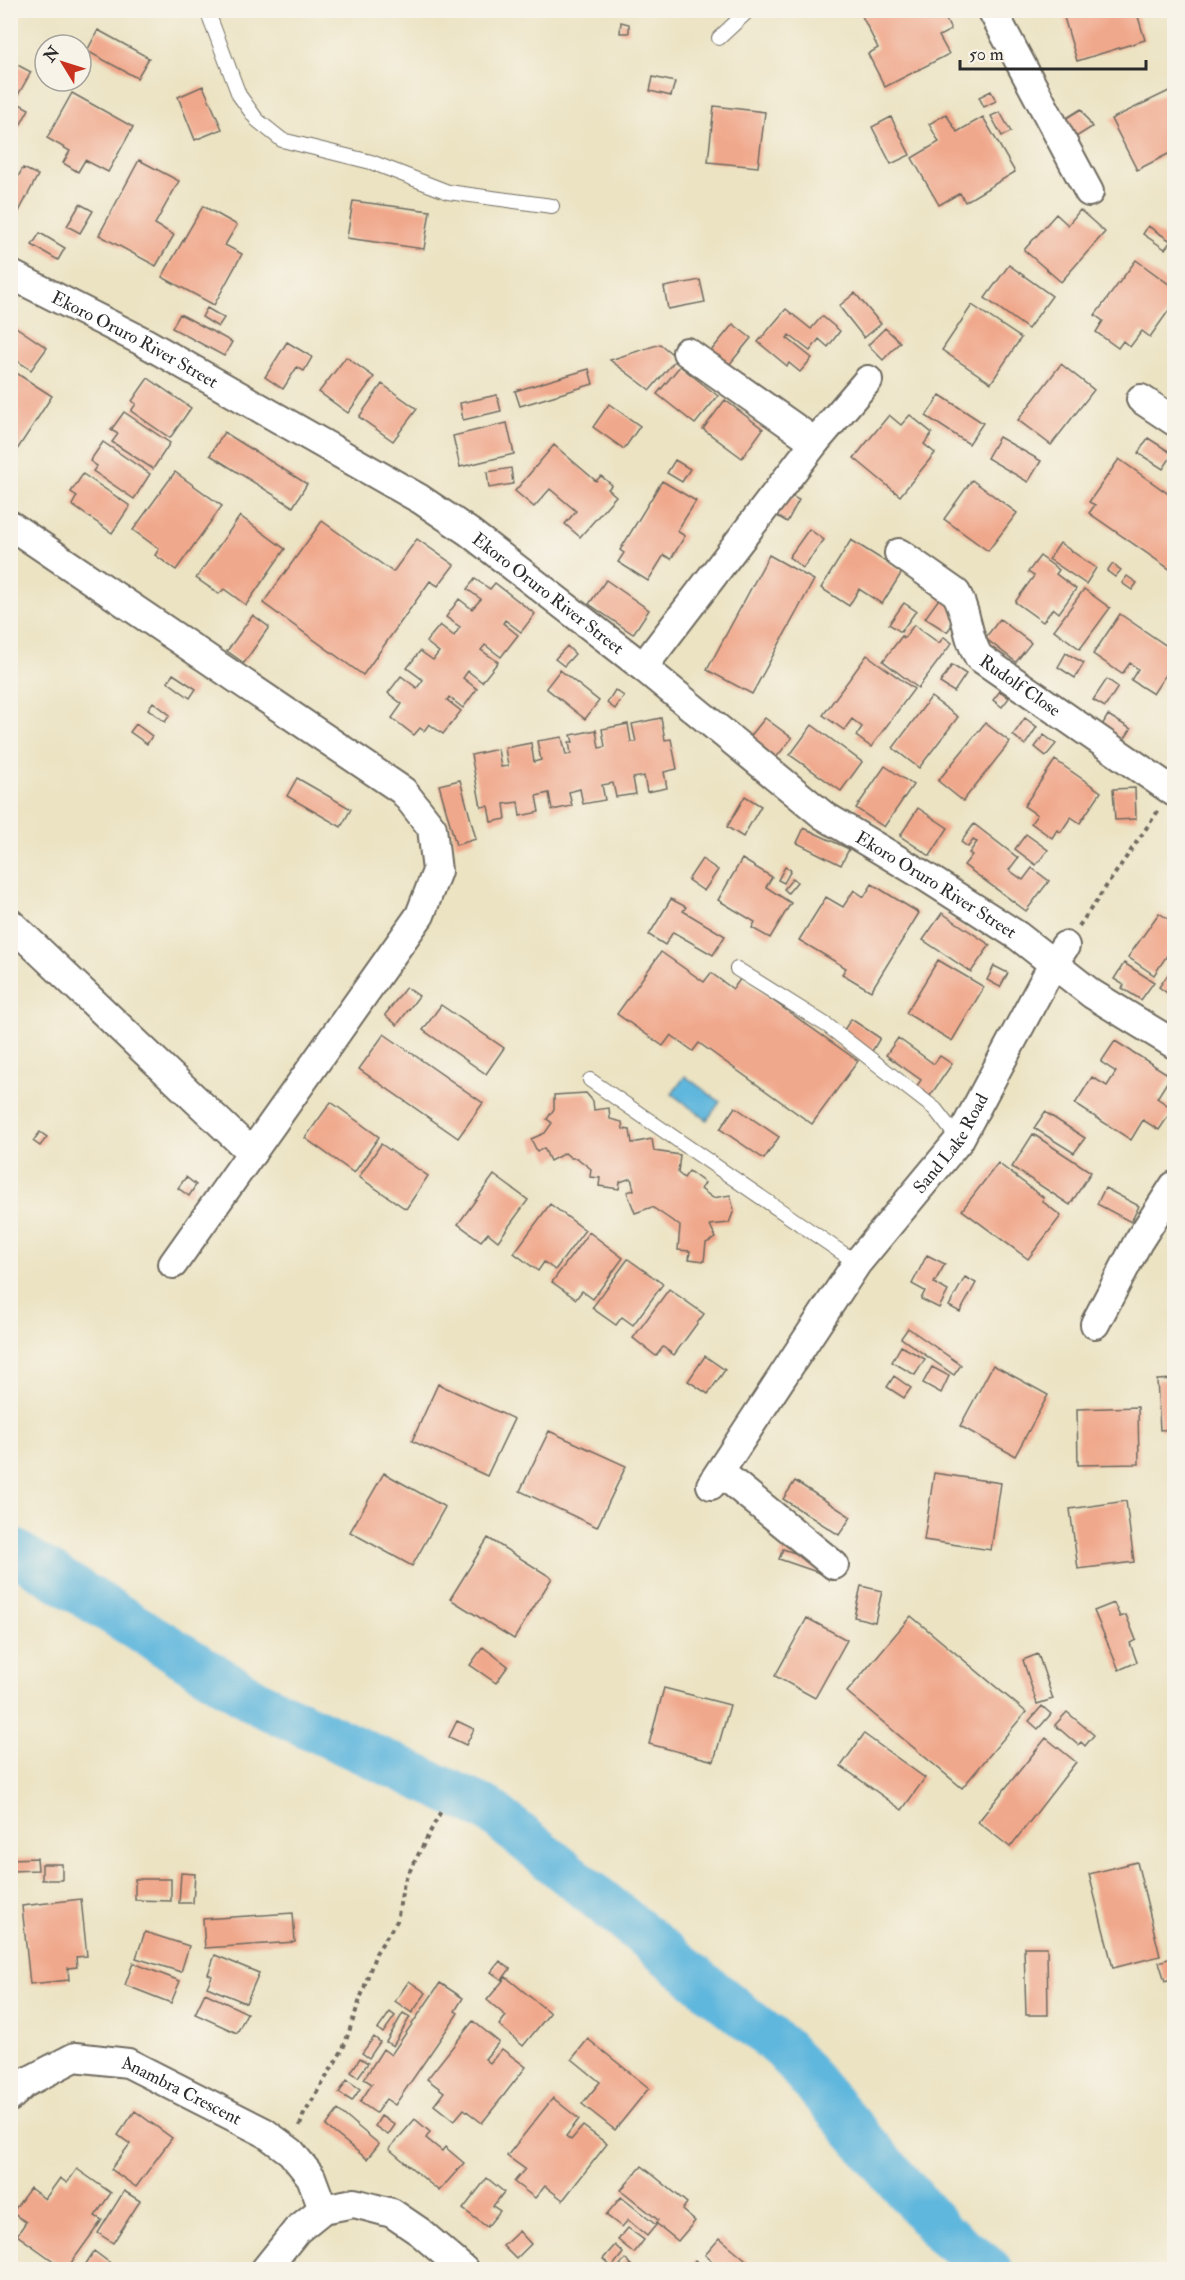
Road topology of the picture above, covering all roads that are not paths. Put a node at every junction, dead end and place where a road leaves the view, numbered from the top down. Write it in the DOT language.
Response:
graph roads {
  1 [pos="207,10"];
  2 [pos="749,10"];
  3 [pos="992,10"];
  4 [pos="719,38"];
  5 [pos="1089,192"];
  6 [pos="552,206"];
  7 [pos="10,274"];
  8 [pos="687,352"];
  9 [pos="868,380"];
  10 [pos="1140,399"];
  11 [pos="1174,421"];
  12 [pos="815,442"];
  13 [pos="10,525"];
  14 [pos="899,553"];
  15 [pos="643,667"];
  16 [pos="1173,791"];
  17 [pos="10,922"];
  18 [pos="1059,955"];
  19 [pos="737,969"];
  20 [pos="1174,1044"];
  21 [pos="590,1080"];
  22 [pos="959,1140"];
  23 [pos="252,1153"];
  24 [pos="1174,1185"];
  25 [pos="856,1263"];
  26 [pos="173,1264"];
  27 [pos="1095,1324"];
  28 [pos="834,1565"];
  29 [pos="10,2097"];
  30 [pos="323,2209"];
  31 [pos="265,2270"];
  32 [pos="464,2270"];
  1 -- 6 [label="lane"];
  2 -- 4 [label="lane"];
  3 -- 5 [label="street"];
  7 -- 15 [label="street, Ekoro Oruro River Street"];
  8 -- 12 [label="street"];
  9 -- 12 [label="street"];
  10 -- 11 [label="street"];
  12 -- 15 [label="street"];
  13 -- 23 [label="street"];
  14 -- 16 [label="street, Rudolf Close"];
  15 -- 18 [label="street, Ekoro Oruro River Street"];
  17 -- 23 [label="street"];
  18 -- 20 [label="street, Ekoro Oruro River Street"];
  18 -- 22 [label="street, Sand Lake Road"];
  19 -- 22 [label="lane"];
  21 -- 25 [label="lane"];
  22 -- 25 [label="street, Sand Lake Road"];
  23 -- 26 [label="street"];
  24 -- 27 [label="street"];
  25 -- 28 [label="street, Sand Lake Road"];
  29 -- 30 [label="street, Anambra Crescent"];
  30 -- 31 [label="street"];
  30 -- 32 [label="street"];
}
